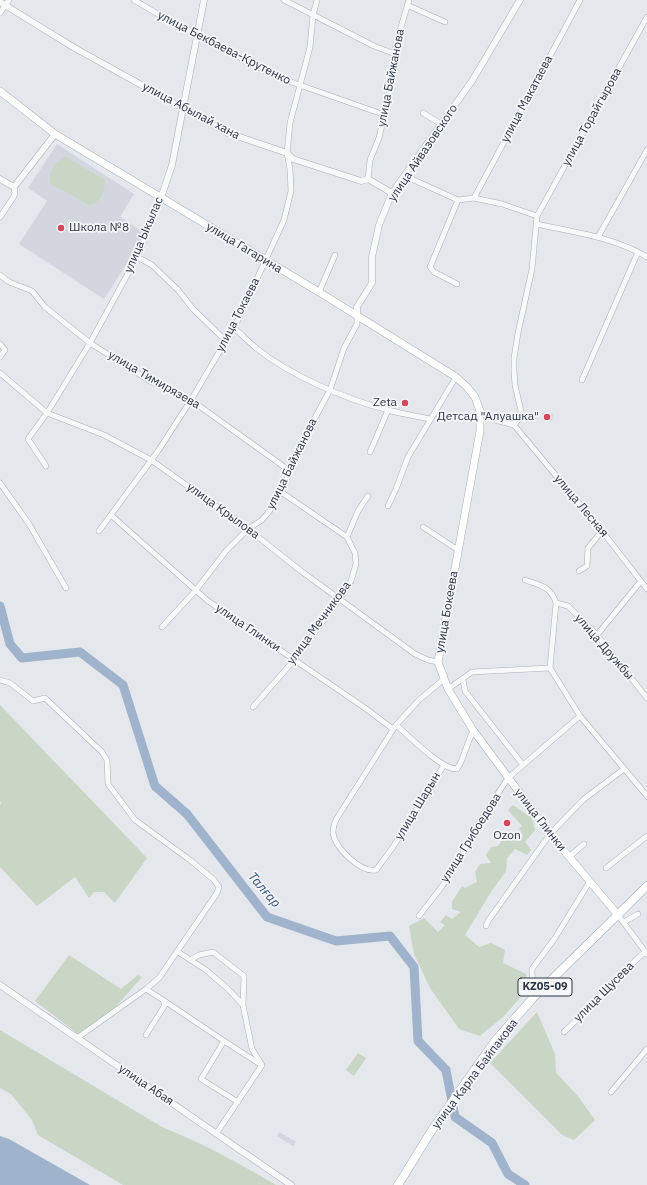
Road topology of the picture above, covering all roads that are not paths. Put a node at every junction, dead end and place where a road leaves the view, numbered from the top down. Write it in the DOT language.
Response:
graph roads {
  1 [pos="134,0"];
  2 [pos="204,0"];
  3 [pos="284,0"];
  4 [pos="317,0"];
  5 [pos="520,0"];
  6 [pos="580,0"];
  7 [pos="5,2"];
  8 [pos="408,3"];
  9 [pos="0,13"];
  10 [pos="313,15"];
  11 [pos="647,17"];
  12 [pos="445,22"];
  13 [pos="197,36"];
  14 [pos="395,54"];
  15 [pos="300,86"];
  16 [pos="0,91"];
  17 [pos="182,108"];
  18 [pos="423,113"];
  19 [pos="385,115"];
  20 [pos="441,124"];
  21 [pos="56,134"];
  22 [pos="647,150"];
  23 [pos="287,153"];
  24 [pos="405,176"];
  25 [pos="0,179"];
  26 [pos="368,179"];
  27 [pos="14,187"];
  28 [pos="392,193"];
  29 [pos="161,198"];
  30 [pos="474,198"];
  31 [pos="458,200"];
  32 [pos="537,216"];
  33 [pos="0,217"];
  34 [pos="536,224"];
  35 [pos="598,237"];
  36 [pos="638,252"];
  37 [pos="335,255"];
  38 [pos="138,257"];
  39 [pos="647,257"];
  40 [pos="266,261"];
  41 [pos="0,275"];
  42 [pos="457,284"];
  43 [pos="319,292"];
  44 [pos="357,307"];
  45 [pos="346,309"];
  46 [pos="357,316"];
  47 [pos="234,328"];
  48 [pos="226,341"];
  49 [pos="90,343"];
  50 [pos="0,344"];
  51 [pos="0,357"];
  52 [pos="0,373"];
  53 [pos="456,377"];
  54 [pos="582,380"];
  55 [pos="330,390"];
  56 [pos="191,400"];
  57 [pos="388,410"];
  58 [pos="480,411"];
  59 [pos="47,413"];
  60 [pos="430,419"];
  61 [pos="514,425"];
  62 [pos="370,452"];
  63 [pos="151,460"];
  64 [pos="46,466"];
  65 [pos="290,471"];
  66 [pos="0,483"];
  67 [pos="281,492"];
  68 [pos="368,496"];
  69 [pos="388,506"];
  70 [pos="112,516"];
  71 [pos="423,527"];
  72 [pos="248,529"];
  73 [pos="99,531"];
  74 [pos="602,531"];
  75 [pos="347,538"];
  76 [pos="458,550"];
  77 [pos="579,571"];
  78 [pos="524,580"];
  79 [pos="641,581"];
  80 [pos="66,588"];
  81 [pos="647,589"];
  82 [pos="196,590"];
  83 [pos="340,598"];
  84 [pos="556,603"];
  85 [pos="162,627"];
  86 [pos="597,635"];
  87 [pos="295,659"];
  88 [pos="438,662"];
  89 [pos="550,668"];
  90 [pos="444,679"];
  91 [pos="0,680"];
  92 [pos="463,680"];
  93 [pos="448,689"];
  94 [pos="647,698"];
  95 [pos="253,707"];
  96 [pos="580,716"];
  97 [pos="395,727"];
  98 [pos="473,730"];
  99 [pos="444,765"];
  100 [pos="523,765"];
  101 [pos="624,769"];
  102 [pos="508,778"];
  103 [pos="647,796"];
  104 [pos="550,834"];
  105 [pos="647,836"];
  106 [pos="584,844"];
  107 [pos="569,857"];
  108 [pos="606,868"];
  109 [pos="590,881"];
  110 [pos="647,886"];
  111 [pos="618,914"];
  112 [pos="638,914"];
  113 [pos="419,916"];
  114 [pos="624,922"];
  115 [pos="486,926"];
  116 [pos="178,952"];
  117 [pos="646,954"];
  118 [pos="190,960"];
  119 [pos="0,985"];
  120 [pos="146,989"];
  121 [pos="533,998"];
  122 [pos="163,1000"];
  123 [pos="243,1005"];
  124 [pos="564,1032"];
  125 [pos="146,1035"];
  126 [pos="77,1038"];
  127 [pos="224,1041"];
  128 [pos="647,1049"];
  129 [pos="262,1065"];
  130 [pos="611,1092"];
  131 [pos="238,1102"];
  132 [pos="216,1134"];
  133 [pos="291,1185"];
  134 [pos="398,1185"];
  1 -- 13 [label="street, улица Бекбаева-Крутенко"];
  2 -- 13 [label="street, улица Ыкылас"];
  3 -- 10 [label="street"];
  4 -- 10 [label="street, улица Токаева"];
  5 -- 20 [label="street, улица Айвазовского"];
  6 -- 30 [label="street, улица Макатаева"];
  7 -- 9 [label="street"];
  7 -- 17 [label="street, улица Абылай хана"];
  8 -- 12 [label="street"];
  8 -- 14 [label="street, улица Байжанова"];
  10 -- 14 [label="street"];
  10 -- 15 [label="street, улица Токаева"];
  11 -- 32 [label="street, улица Торайгырова"];
  13 -- 15 [label="street, улица Бекбаева-Крутенко"];
  13 -- 17 [label="street, улица Ыкылас"];
  14 -- 19 [label="street, улица Байжанова"];
  15 -- 19 [label="street, улица Бекбаева-Крутенко"];
  15 -- 23 [label="street, улица Токаева"];
  16 -- 21 [label="main road, улица Гагарина"];
  17 -- 23 [label="street, улица Абылай хана"];
  17 -- 29 [label="street, улица Ыкылас"];
  18 -- 20 [label="street"];
  19 -- 26 [label="street, улица Байжанова"];
  20 -- 24 [label="street, улица Айвазовского"];
  21 -- 27 [label="street"];
  21 -- 29 [label="main road, улица Гагарина"];
  22 -- 35 [label="street"];
  23 -- 26 [label="street, улица Абылай хана"];
  23 -- 40 [label="street, улица Токаева"];
  24 -- 28 [label="street, улица Айвазовского"];
  24 -- 31 [label="street"];
  25 -- 27 [label="street"];
  26 -- 28 [label="street, улица Абылай хана"];
  27 -- 33 [label="street"];
  28 -- 44 [label="street, улица Айвазовского"];
  29 -- 38 [label="street, улица Ыкылас"];
  29 -- 40 [label="main road, улица Гагарина"];
  30 -- 31 [label="street"];
  30 -- 32 [label="street"];
  31 -- 42 [label="street"];
  32 -- 34 [label="street"];
  34 -- 35 [label="street"];
  34 -- 61 [label="street"];
  35 -- 36 [label="street"];
  36 -- 39 [label="street"];
  36 -- 54 [label="street"];
  37 -- 43 [label="street"];
  38 -- 48 [label="street"];
  38 -- 49 [label="street, улица Ыкылас"];
  40 -- 43 [label="main road, улица Гагарина"];
  40 -- 47 [label="street, улица Токаева"];
  41 -- 49 [label="street, улица Тимирязева"];
  43 -- 45 [label="main road, улица Гагарина"];
  44 -- 45 [label="street"];
  44 -- 46 [label="street"];
  45 -- 46 [label="main road, улица Гагарина"];
  46 -- 53 [label="main road, улица Гагарина"];
  46 -- 55 [label="street, улица Байжанова"];
  47 -- 48 [label="street, улица Токаева"];
  47 -- 55 [label="street"];
  48 -- 56 [label="street, улица Токаева"];
  49 -- 56 [label="street, улица Тимирязева"];
  49 -- 59 [label="street, улица Ыкылас"];
  50 -- 51 [label="street"];
  52 -- 59 [label="street, улица Крылова"];
  53 -- 58 [label="main road, улица Гагарина"];
  53 -- 60 [label="street"];
  55 -- 57 [label="street"];
  55 -- 65 [label="street, улица Байжанова"];
  56 -- 63 [label="street, улица Токаева"];
  56 -- 65 [label="street, улица Тимирязева"];
  57 -- 60 [label="street"];
  57 -- 62 [label="street"];
  58 -- 61 [label="street"];
  58 -- 76 [label="main road, улица Бокеева"];
  59 -- 63 [label="street, улица Крылова"];
  59 -- 64 [label="street, улица Ыкылас"];
  60 -- 69 [label="street"];
  61 -- 74 [label="street, улица Лесная"];
  63 -- 70 [label="street, улица Токаева"];
  63 -- 72 [label="street, улица Крылова"];
  65 -- 67 [label="street, улица Байжанова"];
  66 -- 80 [label="street"];
  67 -- 72 [label="street, улица Байжанова"];
  67 -- 75 [label="street"];
  68 -- 75 [label="street"];
  70 -- 73 [label="street, улица Токаева"];
  70 -- 82 [label="street, улица Глинки"];
  71 -- 76 [label="street"];
  72 -- 82 [label="street, улица Байжанова"];
  72 -- 83 [label="street, улица Крылова"];
  74 -- 77 [label="street"];
  74 -- 79 [label="street, улица Лесная"];
  75 -- 83 [label="street, улица Мечникова"];
  76 -- 88 [label="main road, улица Бокеева"];
  78 -- 84 [label="street"];
  79 -- 81 [label="street, улица Лесная"];
  79 -- 86 [label="street"];
  82 -- 85 [label="street, улица Байжанова"];
  82 -- 87 [label="street, улица Глинки"];
  83 -- 87 [label="street, улица Мечникова"];
  83 -- 88 [label="street, улица Крылова"];
  84 -- 86 [label="street, улица Дружбы"];
  84 -- 89 [label="street"];
  86 -- 94 [label="street, улица Дружбы"];
  87 -- 95 [label="street, улица Мечникова"];
  87 -- 97 [label="street, улица Глинки"];
  88 -- 90 [label="main road, улица Бокеева"];
  89 -- 92 [label="street"];
  89 -- 96 [label="street"];
  90 -- 93 [label="main road, улица Глинки"];
  90 -- 97 [label="street"];
  91 -- 116 [label="street"];
  92 -- 93 [label="street"];
  92 -- 100 [label="street"];
  93 -- 98 [label="main road, улица Глинки"];
  96 -- 100 [label="street, улица Грибоедова"];
  96 -- 101 [label="street"];
  97 -- 99 [label="street, улица Глинки"];
  97 -- 99 [label="street, улица Шарын"];
  98 -- 99 [label="street, улица Шарын"];
  98 -- 102 [label="main road, улица Глинки"];
  100 -- 102 [label="street, улица Грибоедова"];
  101 -- 103 [label="street"];
  101 -- 104 [label="street"];
  102 -- 104 [label="main road, улица Глинки"];
  102 -- 113 [label="street, улица Грибоедова"];
  104 -- 107 [label="main road, улица Глинки"];
  104 -- 115 [label="street"];
  105 -- 108 [label="street"];
  106 -- 107 [label="street"];
  107 -- 109 [label="main road, улица Глинки"];
  109 -- 111 [label="main road, улица Глинки"];
  109 -- 121 [label="street"];
  110 -- 111 [label="main road, улица Карла Байпакова / KZ05-09"];
  111 -- 114 [label="street, улица Глинки"];
  111 -- 121 [label="main road, улица Карла Байпакова / KZ05-09"];
  112 -- 114 [label="street"];
  114 -- 117 [label="street, улица Глинки"];
  116 -- 118 [label="street"];
  116 -- 120 [label="street"];
  117 -- 124 [label="street, улица Щусева"];
  118 -- 123 [label="street"];
  118 -- 123 [label="street"];
  119 -- 126 [label="street, улица Абая"];
  120 -- 122 [label="street"];
  120 -- 126 [label="street"];
  121 -- 134 [label="main road, улица Карла Байпакова / KZ05-09"];
  122 -- 125 [label="street"];
  122 -- 127 [label="street"];
  123 -- 129 [label="street"];
  126 -- 132 [label="street, улица Абая"];
  127 -- 129 [label="street"];
  127 -- 131 [label="street"];
  128 -- 130 [label="street"];
  129 -- 131 [label="street"];
  131 -- 132 [label="street"];
  132 -- 133 [label="street, улица Абая"];
}
